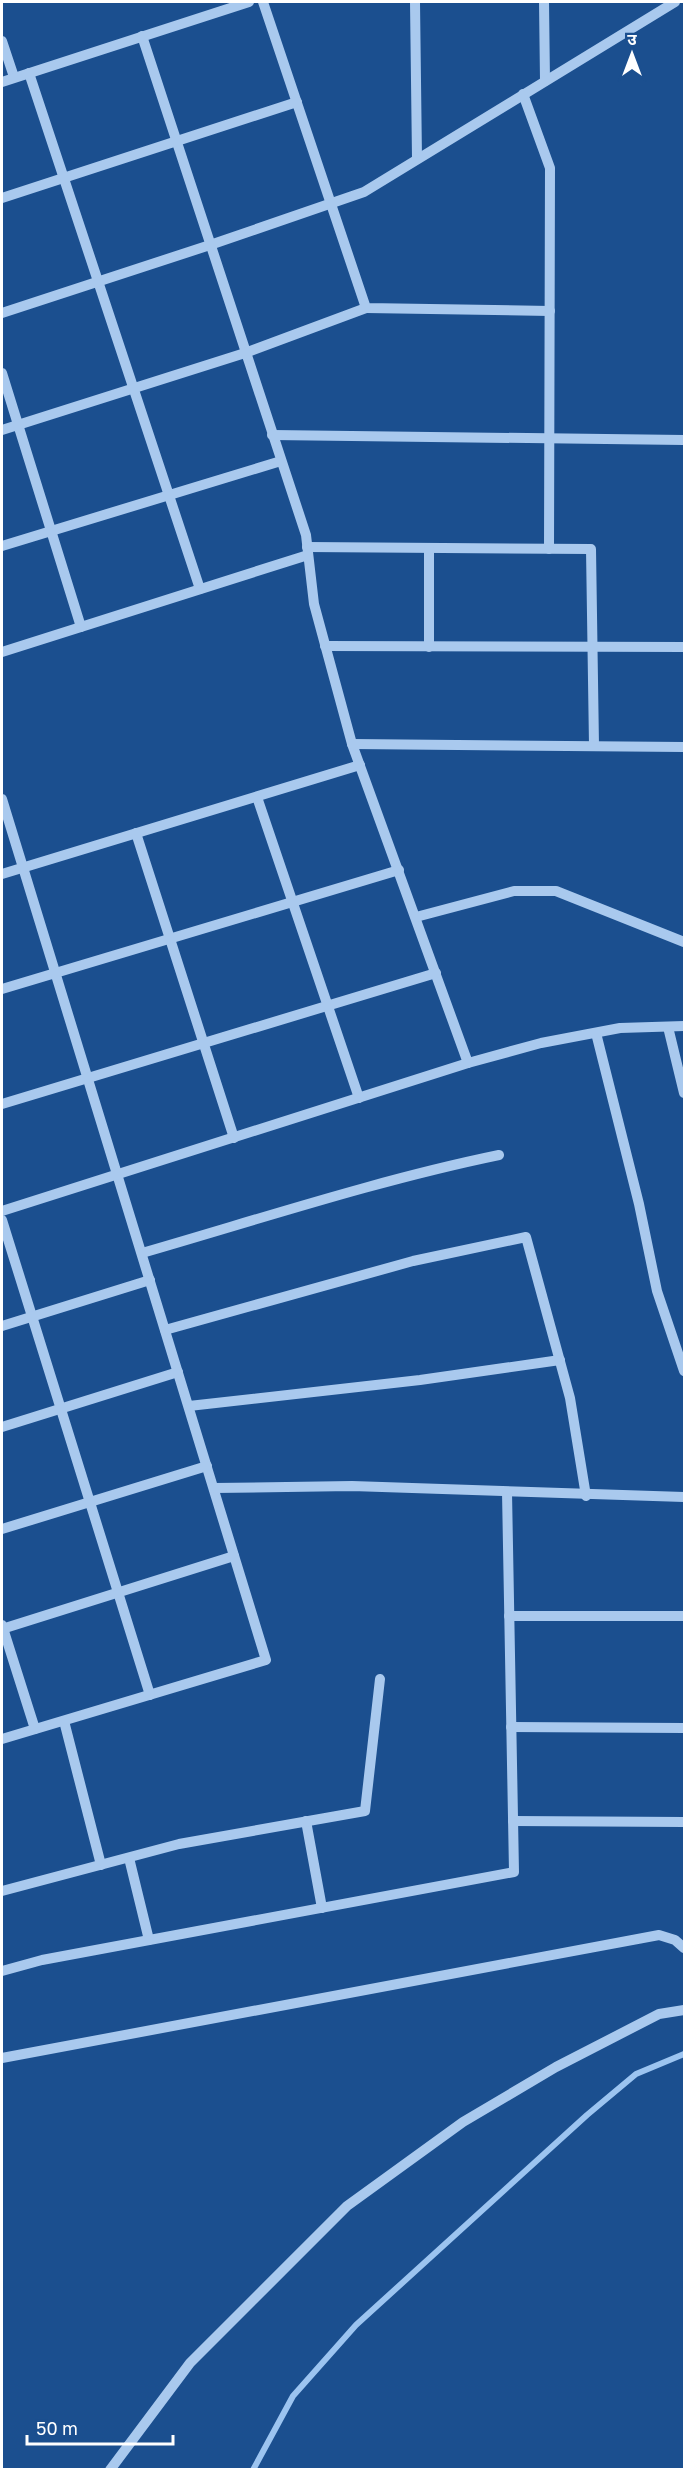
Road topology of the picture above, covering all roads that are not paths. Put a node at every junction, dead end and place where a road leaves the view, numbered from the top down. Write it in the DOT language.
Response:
graph roads {
  1 [pos="249,2"];
  2 [pos="263,2"];
  3 [pos="415,2"];
  4 [pos="544,2"];
  5 [pos="675,2"];
  6 [pos="142,36"];
  7 [pos="2,41"];
  8 [pos="29,73"];
  9 [pos="14,77"];
  10 [pos="545,81"];
  11 [pos="2,82"];
  12 [pos="524,94"];
  13 [pos="297,102"];
  14 [pos="177,142"];
  15 [pos="417,159"];
  16 [pos="64,178"];
  17 [pos="2,198"];
  18 [pos="331,203"];
  19 [pos="210,245"];
  20 [pos="98,282"];
  21 [pos="366,308"];
  22 [pos="550,311"];
  23 [pos="2,313"];
  24 [pos="245,353"];
  25 [pos="2,373"];
  26 [pos="134,388"];
  27 [pos="18,425"];
  28 [pos="2,430"];
  29 [pos="272,435"];
  30 [pos="549,439"];
  31 [pos="684,440"];
  32 [pos="281,461"];
  33 [pos="169,495"];
  34 [pos="51,531"];
  35 [pos="2,546"];
  36 [pos="429,548"];
  37 [pos="549,549"];
  38 [pos="307,551"];
  39 [pos="200,589"];
  40 [pos="81,627"];
  41 [pos="325,646"];
  42 [pos="429,646"];
  43 [pos="592,647"];
  44 [pos="684,648"];
  45 [pos="2,652"];
  46 [pos="352,744"];
  47 [pos="594,746"];
  48 [pos="684,747"];
  49 [pos="360,765"];
  50 [pos="257,796"];
  51 [pos="2,799"];
  52 [pos="136,833"];
  53 [pos="23,867"];
  54 [pos="399,870"];
  55 [pos="2,874"];
  56 [pos="293,902"];
  57 [pos="416,917"];
  58 [pos="170,939"];
  59 [pos="684,942"];
  60 [pos="56,973"];
  61 [pos="436,973"];
  62 [pos="2,989"];
  63 [pos="328,1005"];
  64 [pos="668,1026"];
  65 [pos="684,1026"];
  66 [pos="597,1033"];
  67 [pos="203,1043"];
  68 [pos="468,1064"];
  69 [pos="88,1078"];
  70 [pos="684,1093"];
  71 [pos="359,1098"];
  72 [pos="2,1104"];
  73 [pos="234,1138"];
  74 [pos="499,1155"];
  75 [pos="118,1174"];
  76 [pos="2,1211"];
  77 [pos="2,1220"];
  78 [pos="142,1253"];
  79 [pos="150,1280"];
  80 [pos="32,1316"];
  81 [pos="2,1326"];
  82 [pos="165,1330"];
  83 [pos="560,1359"];
  84 [pos="684,1371"];
  85 [pos="178,1372"];
  86 [pos="189,1406"];
  87 [pos="60,1409"];
  88 [pos="2,1427"];
  89 [pos="207,1466"];
  90 [pos="214,1488"];
  91 [pos="507,1492"];
  92 [pos="586,1496"];
  93 [pos="684,1497"];
  94 [pos="90,1502"];
  95 [pos="2,1529"];
  96 [pos="234,1556"];
  97 [pos="118,1592"];
  98 [pos="509,1616"];
  99 [pos="684,1616"];
  100 [pos="2,1627"];
  101 [pos="380,1679"];
  102 [pos="150,1695"];
  103 [pos="64,1721"];
  104 [pos="511,1727"];
  105 [pos="684,1728"];
  106 [pos="35,1729"];
  107 [pos="2,1739"];
  108 [pos="306,1821"];
  109 [pos="513,1821"];
  110 [pos="684,1822"];
  111 [pos="129,1858"];
  112 [pos="101,1865"];
  113 [pos="2,1892"];
  114 [pos="322,1908"];
  115 [pos="149,1940"];
  116 [pos="684,1948"];
  117 [pos="2,1971"];
  118 [pos="684,2010"];
  119 [pos="2,2058"];
  120 [pos="110,2469"];
  1 -- 6 [label="street"];
  2 -- 13 [label="street"];
  3 -- 15 [label="street"];
  4 -- 10 [label="street"];
  5 -- 10 [label="street"];
  6 -- 8 [label="street"];
  6 -- 14 [label="street"];
  7 -- 9 [label="street"];
  8 -- 9 [label="street"];
  8 -- 16 [label="street"];
  9 -- 11 [label="street"];
  10 -- 12 [label="street"];
  12 -- 15 [label="street"];
  12 -- 22 [label="street"];
  13 -- 14 [label="street"];
  13 -- 18 [label="street"];
  14 -- 16 [label="street"];
  14 -- 19 [label="street"];
  15 -- 18 [label="street"];
  16 -- 17 [label="street"];
  16 -- 20 [label="street"];
  18 -- 19 [label="street"];
  18 -- 21 [label="street"];
  19 -- 20 [label="street"];
  19 -- 24 [label="street"];
  20 -- 23 [label="street"];
  20 -- 26 [label="street"];
  21 -- 22 [label="street"];
  21 -- 24 [label="street"];
  22 -- 30 [label="street"];
  24 -- 26 [label="street"];
  24 -- 29 [label="street"];
  25 -- 27 [label="street"];
  26 -- 27 [label="street"];
  26 -- 33 [label="street"];
  27 -- 28 [label="street"];
  27 -- 34 [label="street"];
  29 -- 30 [label="street"];
  29 -- 32 [label="street"];
  30 -- 31 [label="street"];
  30 -- 37 [label="street"];
  32 -- 33 [label="street"];
  32 -- 38 [label="street"];
  33 -- 34 [label="street"];
  33 -- 39 [label="street"];
  34 -- 35 [label="street"];
  34 -- 40 [label="street"];
  36 -- 37 [label="street"];
  36 -- 38 [label="street"];
  36 -- 42 [label="street"];
  37 -- 43 [label="street"];
  38 -- 39 [label="street"];
  38 -- 41 [label="street"];
  39 -- 40 [label="street"];
  40 -- 45 [label="street"];
  41 -- 42 [label="street"];
  41 -- 46 [label="street"];
  42 -- 43 [label="street"];
  43 -- 44 [label="street"];
  43 -- 47 [label="street"];
  46 -- 47 [label="street"];
  46 -- 49 [label="street"];
  47 -- 48 [label="street"];
  49 -- 50 [label="street"];
  49 -- 54 [label="street"];
  50 -- 52 [label="street"];
  50 -- 56 [label="street"];
  51 -- 53 [label="street"];
  52 -- 53 [label="street"];
  52 -- 58 [label="street"];
  53 -- 55 [label="street"];
  53 -- 60 [label="street"];
  54 -- 56 [label="street"];
  54 -- 57 [label="street"];
  56 -- 58 [label="street"];
  56 -- 63 [label="street"];
  57 -- 59 [label="street"];
  57 -- 61 [label="street"];
  58 -- 60 [label="street"];
  58 -- 67 [label="street"];
  60 -- 62 [label="street"];
  60 -- 69 [label="street"];
  61 -- 63 [label="street"];
  61 -- 68 [label="street"];
  63 -- 67 [label="street"];
  63 -- 71 [label="street"];
  64 -- 65 [label="street"];
  64 -- 66 [label="street"];
  64 -- 70 [label="street"];
  66 -- 68 [label="street"];
  66 -- 84 [label="street"];
  67 -- 69 [label="street"];
  67 -- 73 [label="street"];
  68 -- 71 [label="street"];
  69 -- 72 [label="street"];
  69 -- 75 [label="street"];
  71 -- 73 [label="street"];
  73 -- 75 [label="street"];
  74 -- 78 [label="street"];
  75 -- 76 [label="street"];
  75 -- 78 [label="street"];
  77 -- 80 [label="street"];
  78 -- 79 [label="street"];
  79 -- 80 [label="street"];
  79 -- 82 [label="street"];
  80 -- 81 [label="street"];
  80 -- 87 [label="street"];
  82 -- 83 [label="street"];
  82 -- 85 [label="street"];
  83 -- 86 [label="street"];
  83 -- 92 [label="street"];
  85 -- 86 [label="street"];
  85 -- 87 [label="street"];
  86 -- 89 [label="street"];
  87 -- 88 [label="street"];
  87 -- 94 [label="street"];
  89 -- 90 [label="street"];
  89 -- 94 [label="street"];
  90 -- 91 [label="street"];
  90 -- 96 [label="street"];
  91 -- 92 [label="street"];
  91 -- 98 [label="street"];
  92 -- 93 [label="street"];
  94 -- 95 [label="street"];
  94 -- 97 [label="street"];
  96 -- 97 [label="street"];
  96 -- 102 [label="street"];
  97 -- 100 [label="street"];
  97 -- 102 [label="street"];
  98 -- 99 [label="street"];
  98 -- 104 [label="street"];
  100 -- 106 [label="street"];
  101 -- 108 [label="street"];
  102 -- 103 [label="street"];
  103 -- 106 [label="street"];
  103 -- 112 [label="street"];
  104 -- 105 [label="street"];
  104 -- 109 [label="street"];
  106 -- 107 [label="street"];
  108 -- 111 [label="street"];
  108 -- 114 [label="street"];
  109 -- 110 [label="street"];
  109 -- 114 [label="street"];
  111 -- 112 [label="street"];
  111 -- 115 [label="street"];
  112 -- 113 [label="street"];
  114 -- 115 [label="street"];
  115 -- 117 [label="street"];
  116 -- 119 [label="street"];
  118 -- 120 [label="street"];
}
